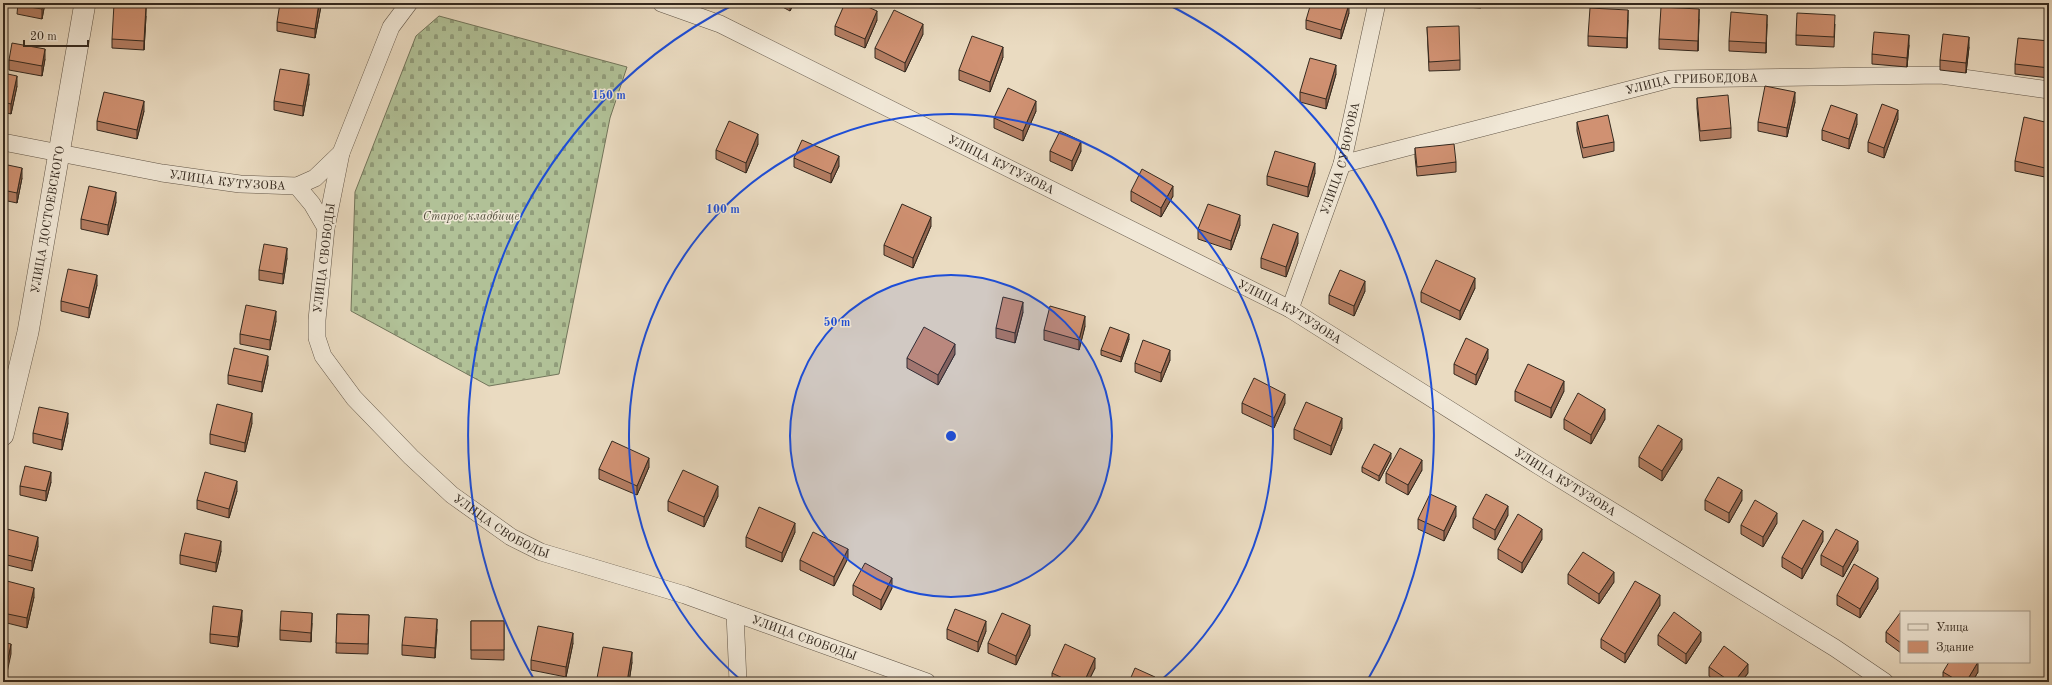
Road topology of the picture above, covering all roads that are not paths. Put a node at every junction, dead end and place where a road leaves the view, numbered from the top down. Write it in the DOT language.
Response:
graph roads {
  1 [pos="85,3"];
  2 [pos="409,3"];
  3 [pos="661,3"];
  4 [pos="1377,3"];
  5 [pos="2049,90"];
  6 [pos="3,142"];
  7 [pos="59,153"];
  8 [pos="341,153"];
  9 [pos="1342,164"];
  10 [pos="297,186"];
  11 [pos="326,228"];
  12 [pos="1290,309"];
  13 [pos="3,435"];
  14 [pos="735,613"];
  15 [pos="738,682"];
  16 [pos="927,682"];
  17 [pos="1885,682"];
  1 -- 7 [label="street, УЛИЦА ДОСТОЕВСКОГО"];
  2 -- 8 [label="street, УЛИЦА КУТУЗОВА"];
  3 -- 12 [label="street, УЛИЦА КУТУЗОВА"];
  4 -- 9 [label="street, УЛИЦА СУВОРОВА"];
  5 -- 9 [label="street, УЛИЦА ГРИБОЕДОВА"];
  6 -- 7 [label="street, УЛИЦА КУТУЗОВА"];
  7 -- 10 [label="street, УЛИЦА КУТУЗОВА"];
  7 -- 13 [label="street, УЛИЦА ДОСТОЕВСКОГО"];
  8 -- 10 [label="street, УЛИЦА КУТУЗОВА"];
  8 -- 11 [label="street, УЛИЦА СВОБОДЫ"];
  9 -- 12 [label="street, УЛИЦА СУВОРОВА"];
  10 -- 11 [label="street"];
  11 -- 14 [label="street, УЛИЦА СВОБОДЫ"];
  12 -- 17 [label="street, УЛИЦА КУТУЗОВА"];
  14 -- 15 [label="street"];
  14 -- 16 [label="street, УЛИЦА СВОБОДЫ"];
}
